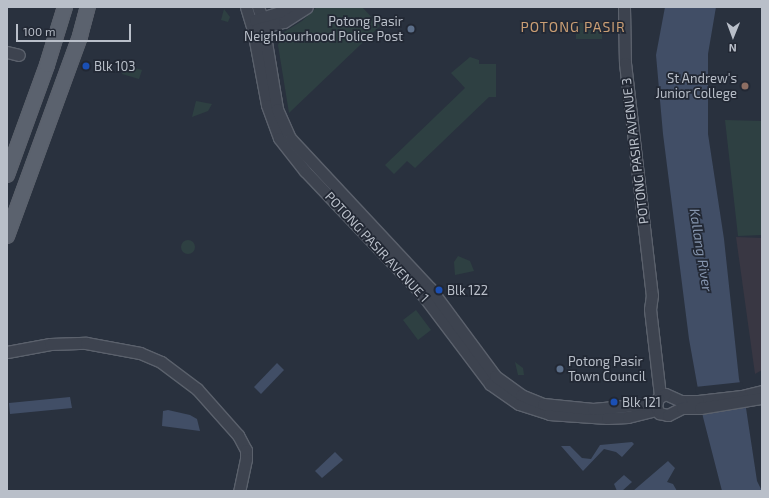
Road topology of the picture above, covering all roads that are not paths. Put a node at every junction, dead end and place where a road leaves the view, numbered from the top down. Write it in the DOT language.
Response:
graph roads {
  1 [pos="65,7"];
  2 [pos="88,7"];
  3 [pos="246,7"];
  4 [pos="258,7"];
  5 [pos="296,7"];
  6 [pos="307,7"];
  7 [pos="624,7"];
  8 [pos="258,24"];
  9 [pos="7,52"];
  10 [pos="19,55"];
  11 [pos="7,174"];
  12 [pos="10,220"];
  13 [pos="7,236"];
  14 [pos="652,295"];
  15 [pos="7,352"];
  16 [pos="759,396"];
  17 [pos="658,403"];
  18 [pos="677,403"];
  19 [pos="239,491"];
  1 -- 11 [label="main road"];
  2 -- 12 [label="main road"];
  3 -- 8 [label="street, POTONG PASIR AVENUE 1"];
  4 -- 8 [label="street, POTONG PASIR AVENUE 1"];
  5 -- 8 [label="street"];
  6 -- 8 [label="street"];
  7 -- 14 [label="street, POTONG PASIR AVENUE 3"];
  8 -- 17 [label="street, POTONG PASIR AVENUE 1"];
  9 -- 10 [label="street"];
  12 -- 13 [label="main road"];
  14 -- 17 [label="street, POTONG PASIR AVENUE 3"];
  14 -- 18 [label="street, POTONG PASIR AVENUE 3"];
  15 -- 19 [label="street"];
  16 -- 18 [label="street, POTONG PASIR AVENUE 1"];
  17 -- 18 [label="street, POTONG PASIR AVENUE 1"];
  17 -- 18 [label="street, POTONG PASIR AVENUE 1"];
}
